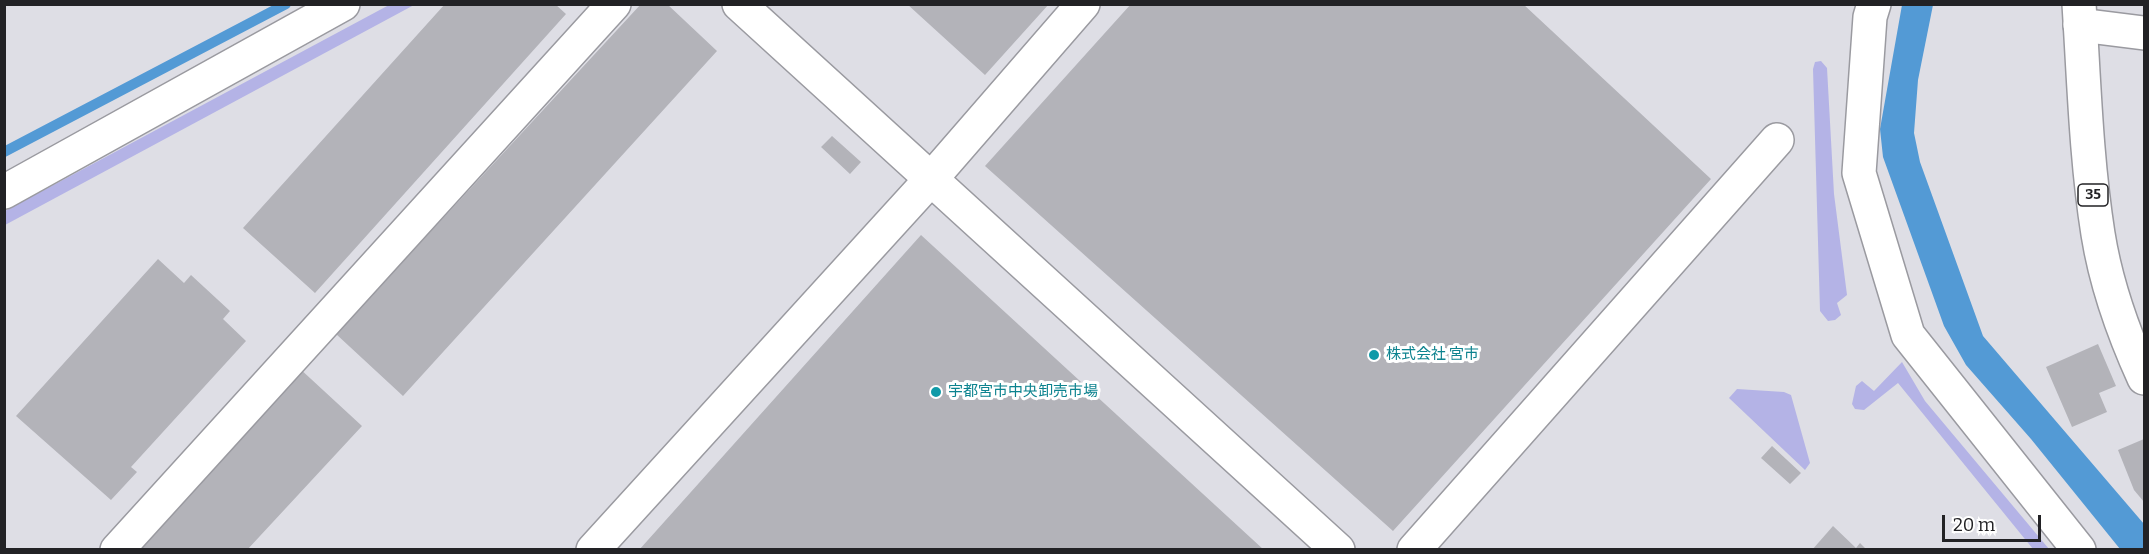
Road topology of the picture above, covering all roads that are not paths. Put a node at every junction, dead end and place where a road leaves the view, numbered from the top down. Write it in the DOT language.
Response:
graph roads {
  1 [pos="343,4"];
  2 [pos="614,4"];
  3 [pos="739,4"];
  4 [pos="1083,4"];
  5 [pos="1874,4"];
  6 [pos="2080,15"];
  7 [pos="2145,33"];
  8 [pos="1777,140"];
  9 [pos="931,178"];
  10 [pos="4,192"];
  11 [pos="2145,378"];
  12 [pos="117,549"];
  13 [pos="593,549"];
  14 [pos="1338,549"];
  15 [pos="1414,549"];
  16 [pos="2079,549"];
  1 -- 10 [label="street"];
  2 -- 12 [label="street"];
  3 -- 9 [label="street"];
  4 -- 9 [label="street"];
  5 -- 16 [label="street"];
  6 -- 7 [label="street"];
  6 -- 11 [label="street, 35"];
  8 -- 15 [label="street"];
  9 -- 13 [label="street"];
  9 -- 14 [label="street"];
}
